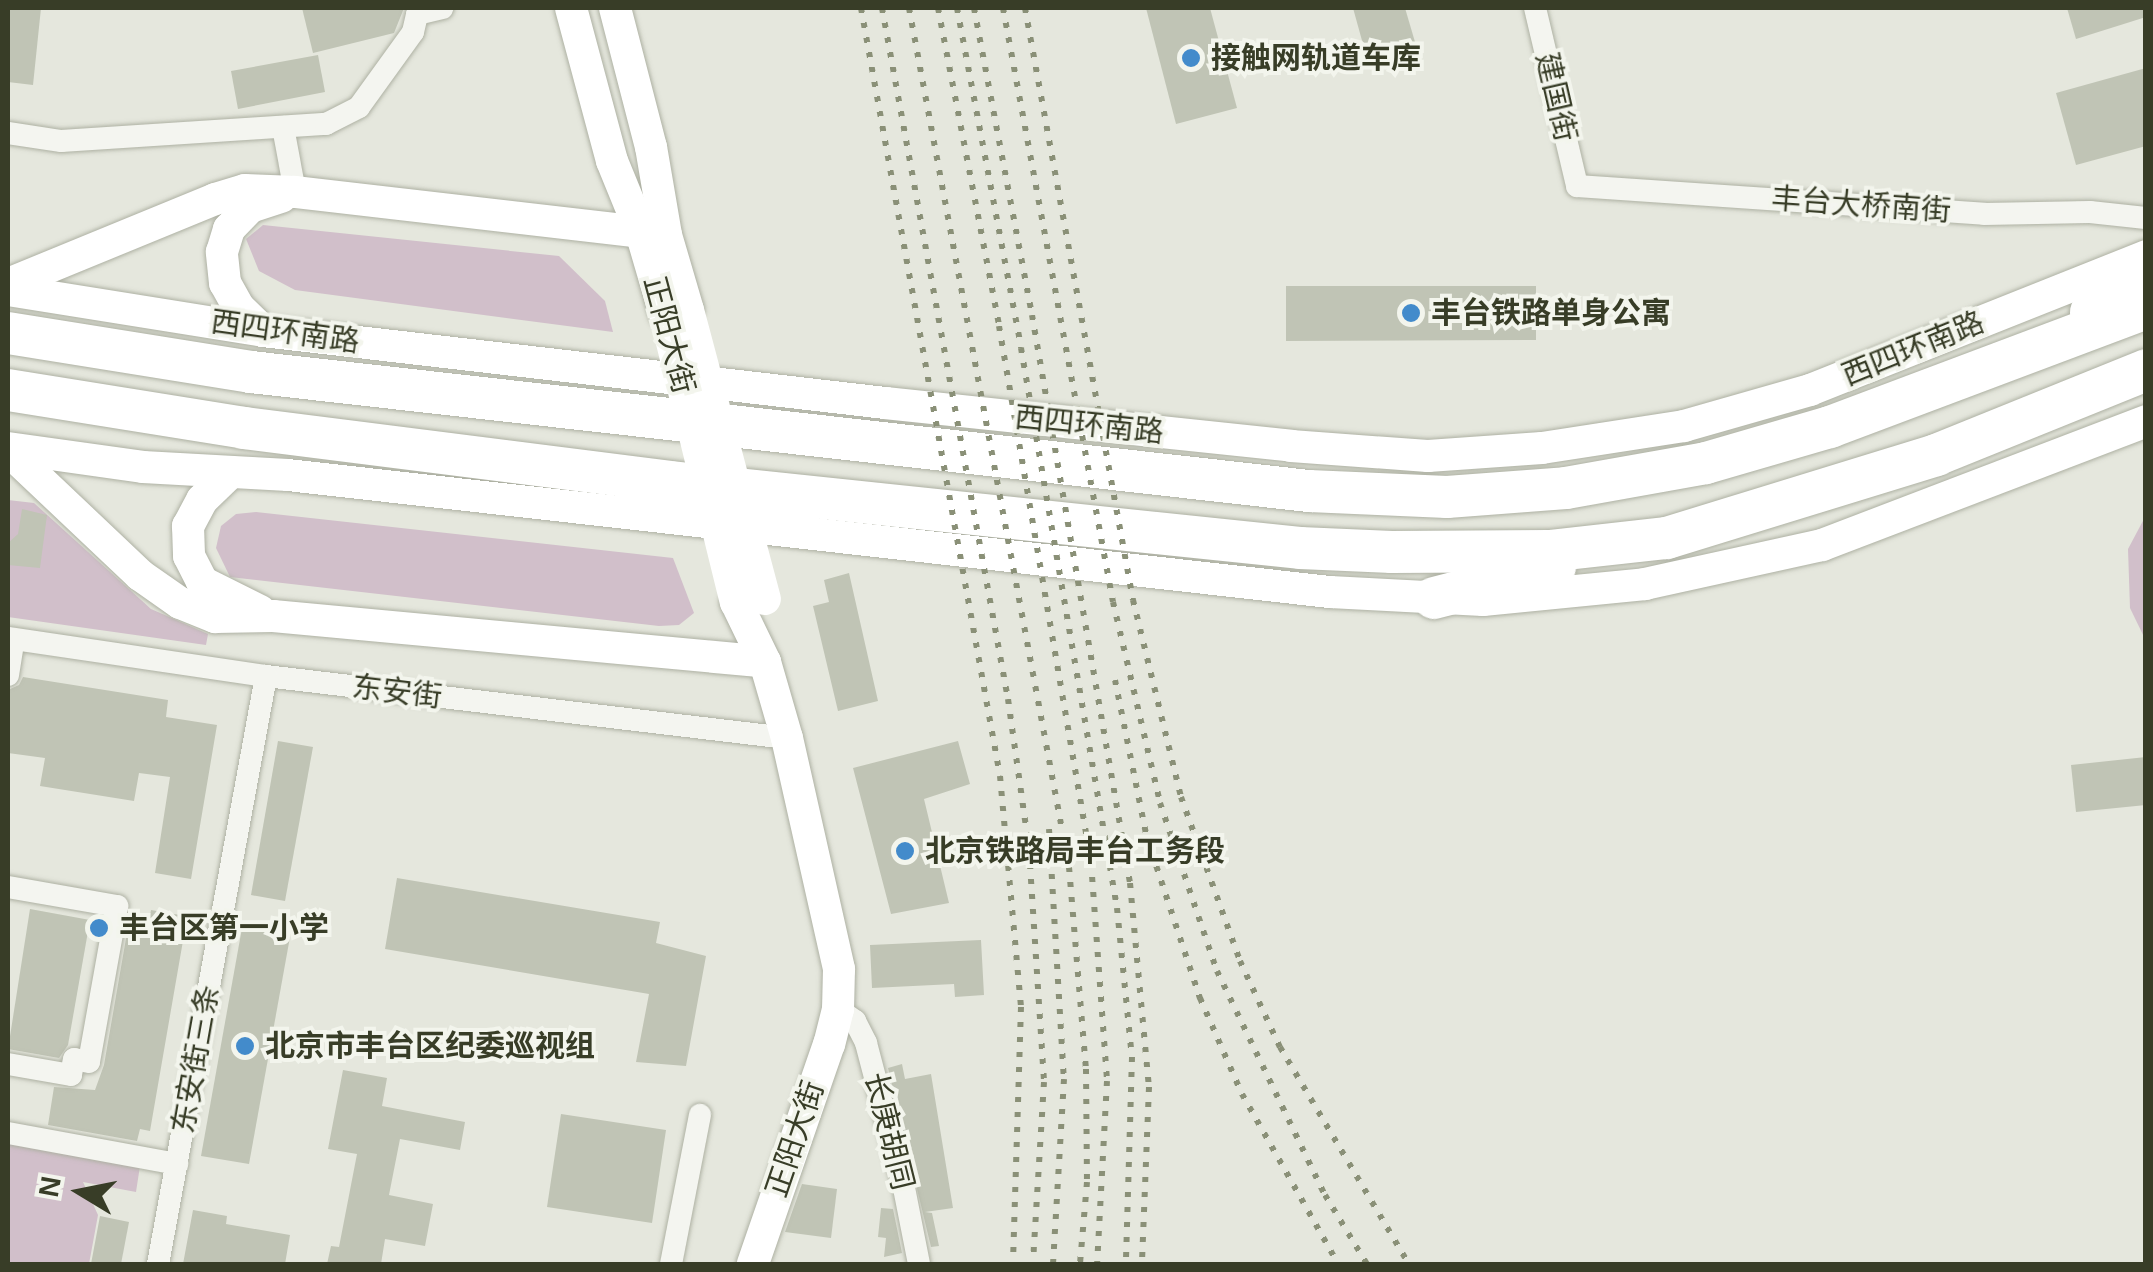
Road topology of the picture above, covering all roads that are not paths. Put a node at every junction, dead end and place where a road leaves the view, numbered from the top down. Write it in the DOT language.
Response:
graph roads {
  1 [pos="442,8"];
  2 [pos="571,8"];
  3 [pos="615,8"];
  4 [pos="1535,8"];
  5 [pos="283,127"];
  6 [pos="8,133"];
  7 [pos="1577,186"];
  8 [pos="295,192"];
  9 [pos="2146,218"];
  10 [pos="653,234"];
  11 [pos="2146,256"];
  12 [pos="2146,273"];
  13 [pos="8,287"];
  14 [pos="2146,308"];
  15 [pos="264,331"];
  16 [pos="8,334"];
  17 [pos="2050,342"];
  18 [pos="2146,370"];
  19 [pos="2146,389"];
  20 [pos="8,390"];
  21 [pos="2075,400"];
  22 [pos="2146,421"];
  23 [pos="8,449"];
  24 [pos="231,472"];
  25 [pos="1667,538"];
  26 [pos="1434,598"];
  27 [pos="273,616"];
  28 [pos="11,639"];
  29 [pos="766,662"];
  30 [pos="8,675"];
  31 [pos="266,676"];
  32 [pos="788,738"];
  33 [pos="8,887"];
  34 [pos="838,1008"];
  35 [pos="8,1064"];
  36 [pos="700,1116"];
  37 [pos="8,1133"];
  38 [pos="177,1164"];
  39 [pos="158,1264"];
  40 [pos="671,1264"];
  41 [pos="753,1264"];
  42 [pos="918,1264"];
  1 -- 5 [label="street"];
  2 -- 10 [label="street, 正阳大街"];
  3 -- 10 [label="street, 正阳大街"];
  4 -- 7 [label="street, 建国街"];
  5 -- 6 [label="street"];
  5 -- 8 [label="street"];
  7 -- 9 [label="street, 丰台大桥南街"];
  8 -- 10 [label="street"];
  8 -- 13 [label="street"];
  8 -- 15 [label="street"];
  10 -- 29 [label="street, 正阳大街, bridge"];
  11 -- 15 [label="street, 西四环南路"];
  12 -- 17 [label="highway"];
  13 -- 15 [label="street, 西四环南路"];
  14 -- 17 [label="highway, 西四环南路"];
  16 -- 17 [label="highway, 西四环南路"];
  18 -- 21 [label="highway"];
  19 -- 21 [label="highway"];
  20 -- 25 [label="highway"];
  21 -- 25 [label="highway"];
  22 -- 26 [label="street"];
  23 -- 24 [label="street"];
  23 -- 27 [label="street"];
  24 -- 26 [label="street"];
  24 -- 27 [label="street"];
  25 -- 26 [label="highway"];
  27 -- 29 [label="street"];
  28 -- 30 [label="street"];
  28 -- 31 [label="street, 东安街"];
  29 -- 32 [label="street, 正阳大街"];
  31 -- 32 [label="street, 东安街"];
  31 -- 38 [label="street, 东安街三条"];
  32 -- 34 [label="street, 正阳大街"];
  33 -- 35 [label="street"];
  34 -- 41 [label="street, 正阳大街"];
  34 -- 42 [label="street, 长庚胡同"];
  36 -- 40 [label="street"];
  37 -- 38 [label="street"];
  38 -- 39 [label="street, 东安街三条"];
}
